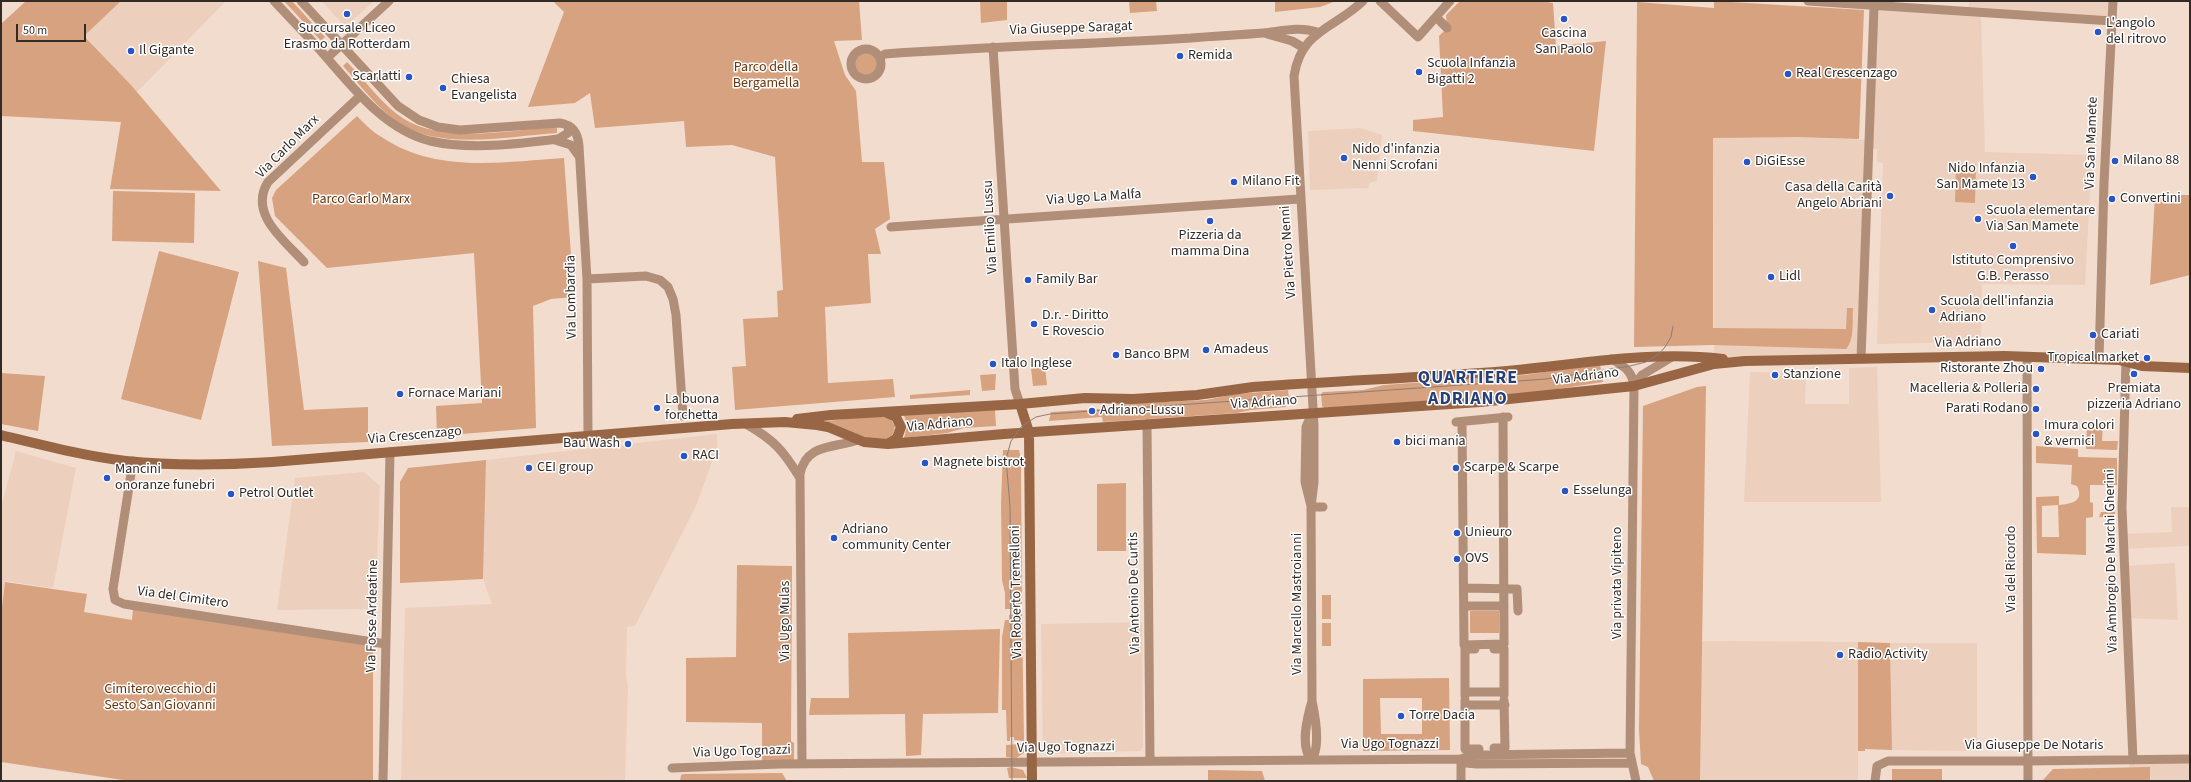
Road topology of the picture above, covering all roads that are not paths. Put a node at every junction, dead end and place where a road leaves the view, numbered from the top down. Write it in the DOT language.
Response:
graph roads {
  1 [pos="274,1"];
  2 [pos="301,1"];
  3 [pos="389,1"];
  4 [pos="1363,1"];
  5 [pos="1380,1"];
  6 [pos="1450,1"];
  7 [pos="1808,1"];
  8 [pos="2113,1"];
  9 [pos="1874,7"];
  10 [pos="1436,17"];
  11 [pos="2112,21"];
  12 [pos="1446,28"];
  13 [pos="1317,32"];
  14 [pos="1264,33"];
  15 [pos="341,45"];
  16 [pos="993,46"];
  17 [pos="1304,48"];
  18 [pos="880,57"];
  19 [pos="327,58"];
  20 [pos="360,96"];
  21 [pos="569,126"];
  22 [pos="564,136"];
  23 [pos="554,139"];
  24 [pos="579,141"];
  25 [pos="580,157"];
  26 [pos="1299,199"];
  27 [pos="1005,218"];
  28 [pos="891,227"];
  29 [pos="304,262"];
  30 [pos="587,279"];
  31 [pos="1672,357"];
  32 [pos="2027,357"];
  33 [pos="1861,358"];
  34 [pos="1612,359"];
  35 [pos="2099,359"];
  36 [pos="2126,360"];
  37 [pos="1745,361"];
  38 [pos="2190,368"];
  39 [pos="1311,384"];
  40 [pos="1634,386"];
  41 [pos="1020,404"];
  42 [pos="882,412"];
  43 [pos="1312,413"];
  44 [pos="684,416"];
  45 [pos="785,422"];
  46 [pos="746,424"];
  47 [pos="1147,424"];
  48 [pos="1029,432"];
  49 [pos="1,435"];
  50 [pos="588,435"];
  51 [pos="858,440"];
  52 [pos="888,444"];
  53 [pos="390,452"];
  54 [pos="133,462"];
  55 [pos="800,478"];
  56 [pos="1311,507"];
  57 [pos="1323,507"];
  58 [pos="1464,588"];
  59 [pos="1504,589"];
  60 [pos="1464,606"];
  61 [pos="1504,606"];
  62 [pos="1518,610"];
  63 [pos="386,644"];
  64 [pos="1465,698"];
  65 [pos="1504,698"];
  66 [pos="1630,753"];
  67 [pos="2190,759"];
  68 [pos="1311,760"];
  69 [pos="1461,760"];
  70 [pos="2133,760"];
  71 [pos="1150,761"];
  72 [pos="2028,761"];
  73 [pos="1032,762"];
  74 [pos="1631,763"];
  75 [pos="802,764"];
  76 [pos="672,768"];
  77 [pos="383,781"];
  78 [pos="1032,781"];
  79 [pos="1461,781"];
  80 [pos="1636,781"];
  81 [pos="1875,781"];
  82 [pos="2028,781"];
  1 -- 19 [label="street"];
  2 -- 15 [label="street"];
  3 -- 15 [label="street"];
  4 -- 13 [label="street"];
  5 -- 10 [label="street"];
  6 -- 10 [label="street"];
  7 -- 9 [label="street"];
  8 -- 11 [label="street, Via San Mamete"];
  9 -- 11 [label="street"];
  9 -- 33 [label="street"];
  10 -- 12 [label="street"];
  11 -- 35 [label="street, Via San Mamete"];
  13 -- 14 [label="street, Via Giuseppe Saragat"];
  13 -- 17 [label="street"];
  14 -- 16 [label="street, Via Giuseppe Saragat"];
  14 -- 17 [label="street, Via Giuseppe Saragat"];
  15 -- 19 [label="street"];
  15 -- 21 [label="street"];
  16 -- 18 [label="street, Via Giuseppe Saragat"];
  16 -- 27 [label="street, Via Emilio Lussu"];
  17 -- 26 [label="street, Via Pietro Nenni"];
  19 -- 20 [label="street"];
  20 -- 23 [label="street"];
  20 -- 29 [label="street, Via Carlo Marx"];
  21 -- 22 [label="street"];
  21 -- 24 [label="street"];
  22 -- 23 [label="street"];
  22 -- 24 [label="street"];
  23 -- 25 [label="street"];
  24 -- 25 [label="street"];
  25 -- 30 [label="street, Via Lombardia"];
  26 -- 27 [label="street, Via Ugo La Malfa"];
  26 -- 39 [label="street, Via Pietro Nenni"];
  27 -- 28 [label="street, Via Ugo La Malfa"];
  27 -- 41 [label="street, Via Emilio Lussu"];
  30 -- 44 [label="street"];
  30 -- 50 [label="street, Via Lombardia"];
  31 -- 34 [label="street, Via Adriano"];
  31 -- 37 [label="street, Via Adriano"];
  31 -- 40 [label="street"];
  32 -- 33 [label="street, Via Adriano"];
  32 -- 35 [label="street, Via Adriano"];
  32 -- 72 [label="street, Via del Ricordo"];
  33 -- 37 [label="street, Via Adriano"];
  34 -- 39 [label="street, Via Adriano"];
  34 -- 40 [label="street"];
  35 -- 36 [label="street, Via Adriano"];
  36 -- 38 [label="street, Via Adriano"];
  36 -- 70 [label="street, Via Ambrogio De Marchi Gherini"];
  37 -- 40 [label="street, Via Adriano"];
  39 -- 41 [label="street, Via Adriano"];
  39 -- 43 [label="street, Via Marcello Mastroianni"];
  40 -- 43 [label="street, Via Adriano"];
  40 -- 66 [label="street, Via privata Vipiteno"];
  41 -- 42 [label="street, Via Adriano"];
  41 -- 48 [label="street, Via Roberto Tremelloni"];
  42 -- 45 [label="street, Via Adriano"];
  42 -- 52 [label="street"];
  43 -- 47 [label="street, Via Adriano"];
  43 -- 56 [label="street, Via Marcello Mastroianni"];
  45 -- 46 [label="street, Via Adriano"];
  45 -- 51 [label="street, Via Adriano"];
  46 -- 50 [label="street, Via Crescenzago"];
  46 -- 55 [label="street"];
  47 -- 48 [label="street, Via Adriano"];
  47 -- 71 [label="street, Via Antonio De Curtis"];
  48 -- 52 [label="street, Via Adriano"];
  48 -- 73 [label="street, Via Roberto Tremelloni"];
  49 -- 54 [label="street, Via Crescenzago"];
  50 -- 53 [label="street, Via Crescenzago"];
  51 -- 52 [label="street, Via Adriano"];
  51 -- 55 [label="street, Via Ugo Mulas"];
  53 -- 54 [label="street, Via Crescenzago"];
  53 -- 63 [label="street, Via Fosse Ardeatine"];
  54 -- 63 [label="street, Via del Cimitero"];
  55 -- 75 [label="street, Via Ugo Mulas"];
  56 -- 57 [label="street"];
  56 -- 68 [label="street, Via Marcello Mastroianni"];
  58 -- 59 [label="street"];
  58 -- 59 [label="street"];
  58 -- 60 [label="street"];
  59 -- 61 [label="street"];
  59 -- 62 [label="street"];
  60 -- 61 [label="street"];
  60 -- 61 [label="street"];
  63 -- 77 [label="street, Via Fosse Ardeatine"];
  64 -- 65 [label="street"];
  64 -- 65 [label="street"];
  64 -- 65 [label="street"];
  64 -- 65 [label="street"];
  66 -- 69 [label="street, Via Ugo Tognazzi"];
  66 -- 74 [label="street, Via privata Vipiteno"];
  67 -- 70 [label="street, Via Giuseppe De Notaris"];
  68 -- 69 [label="street, Via Ugo Tognazzi"];
  68 -- 71 [label="street, Via Ugo Tognazzi"];
  69 -- 74 [label="street, Via Ugo Tognazzi"];
  69 -- 79 [label="street"];
  70 -- 72 [label="street, Via Giuseppe De Notaris"];
  71 -- 73 [label="street, Via Ugo Tognazzi"];
  72 -- 81 [label="street, Via Giuseppe De Notaris"];
  72 -- 82 [label="street, Via del Ricordo"];
  73 -- 75 [label="street, Via Ugo Tognazzi"];
  73 -- 78 [label="street, Via Roberto Tremelloni"];
  74 -- 80 [label="street, Via privata Vipiteno"];
  75 -- 76 [label="street, Via Ugo Tognazzi"];
}
